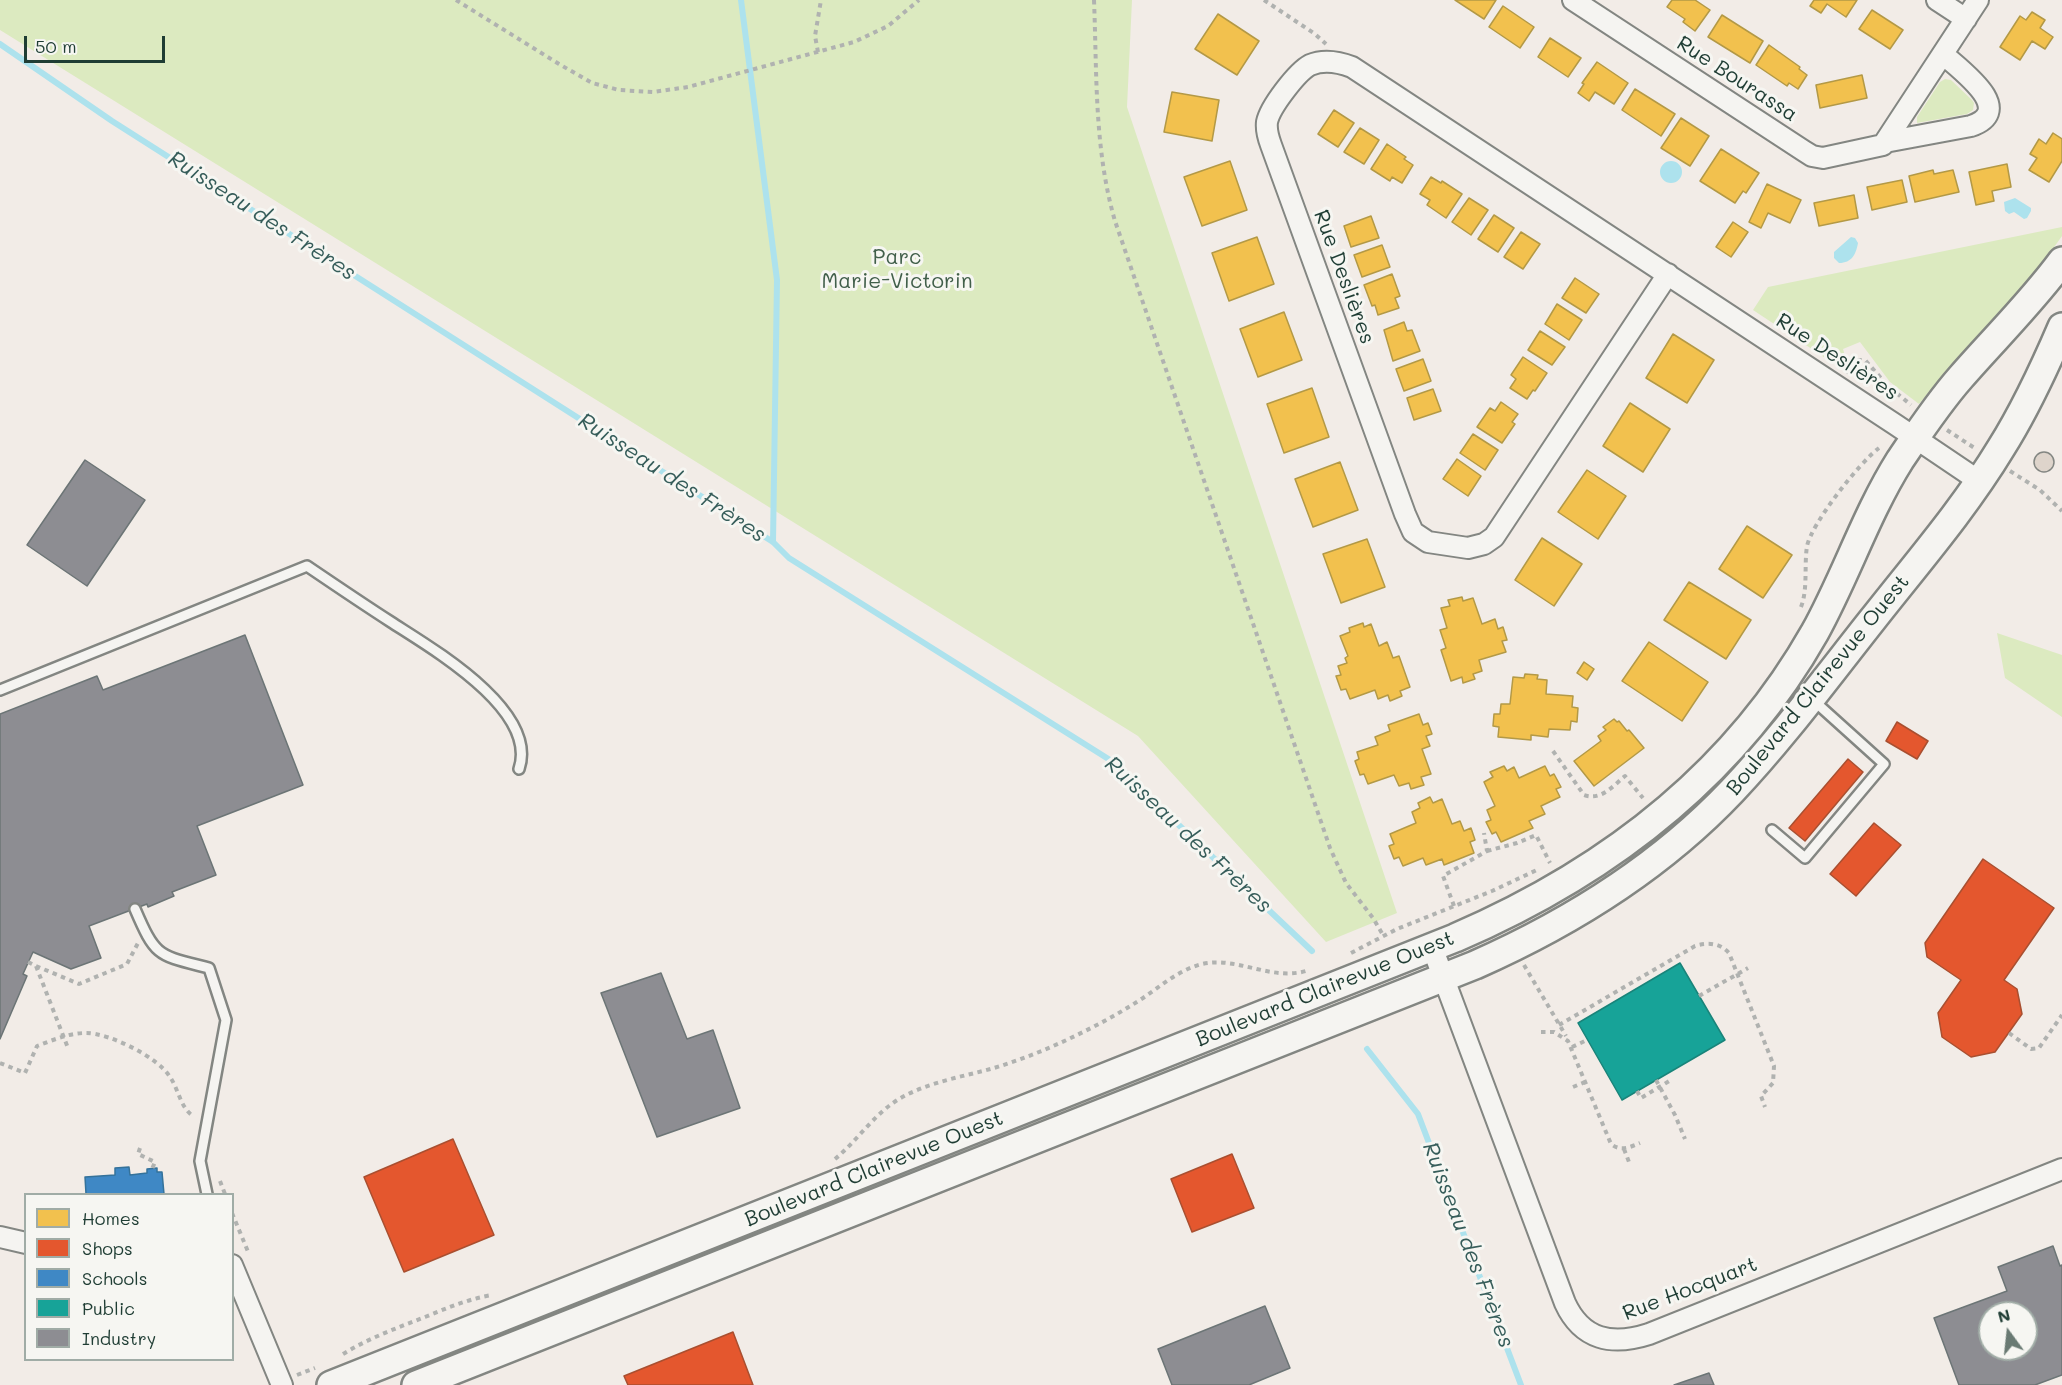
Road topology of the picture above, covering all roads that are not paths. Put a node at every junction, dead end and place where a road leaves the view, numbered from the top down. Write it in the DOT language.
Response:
graph roads {
  1 [pos="1573,0"];
  2 [pos="1937,0"];
  3 [pos="1978,0"];
  4 [pos="1966,19"];
  5 [pos="1943,54"];
  6 [pos="1885,142"];
  7 [pos="2062,261"];
  8 [pos="1668,274"];
  9 [pos="2062,327"];
  10 [pos="1916,438"];
  11 [pos="1979,481"];
  12 [pos="0,690"];
  13 [pos="1810,698"];
  14 [pos="1715,766"];
  15 [pos="519,769"];
  16 [pos="1730,793"];
  17 [pos="1772,830"];
  18 [pos="135,909"];
  19 [pos="1432,947"];
  20 [pos="1444,977"];
  21 [pos="1120,1071"];
  22 [pos="1132,1101"];
  23 [pos="2062,1169"];
  24 [pos="207,1193"];
  25 [pos="0,1237"];
  26 [pos="24,1243"];
  27 [pos="234,1270"];
  28 [pos="581,1286"];
  29 [pos="592,1315"];
  30 [pos="324,1376"];
  31 [pos="281,1382"];
  32 [pos="416,1385"];
  1 -- 6 [label="street, Rue Bourassa"];
  2 -- 4 [label="street"];
  3 -- 4 [label="street"];
  4 -- 5 [label="street"];
  5 -- 6 [label="street"];
  5 -- 6 [label="street, Rue Bourassa"];
  7 -- 10 [label="street, Boulevard Clairevue Ouest"];
  8 -- 8 [label="street, Rue Deslières"];
  8 -- 10 [label="street, Rue Deslières"];
  9 -- 11 [label="street, Boulevard Clairevue Ouest"];
  10 -- 11 [label="street, Rue Deslières"];
  10 -- 14 [label="street, Boulevard Clairevue Ouest"];
  11 -- 13 [label="street, Boulevard Clairevue Ouest"];
  12 -- 15 [label="lane"];
  13 -- 16 [label="street, Boulevard Clairevue Ouest"];
  13 -- 17 [label="lane"];
  14 -- 16 [label="street"];
  14 -- 19 [label="street, Boulevard Clairevue Ouest"];
  16 -- 20 [label="street, Boulevard Clairevue Ouest"];
  18 -- 24 [label="lane"];
  19 -- 20 [label="street, Rue Hocquart"];
  19 -- 21 [label="street, Boulevard Clairevue Ouest"];
  20 -- 22 [label="street, Boulevard Clairevue Ouest"];
  20 -- 23 [label="street, Rue Hocquart"];
  21 -- 22 [label="street"];
  21 -- 28 [label="street, Boulevard Clairevue Ouest"];
  22 -- 29 [label="street, Boulevard Clairevue Ouest"];
  25 -- 26 [label="street"];
  27 -- 31 [label="street"];
  28 -- 29 [label="street"];
  28 -- 30 [label="street, Boulevard Clairevue Ouest"];
  29 -- 32 [label="street, Boulevard Clairevue Ouest"];
}
